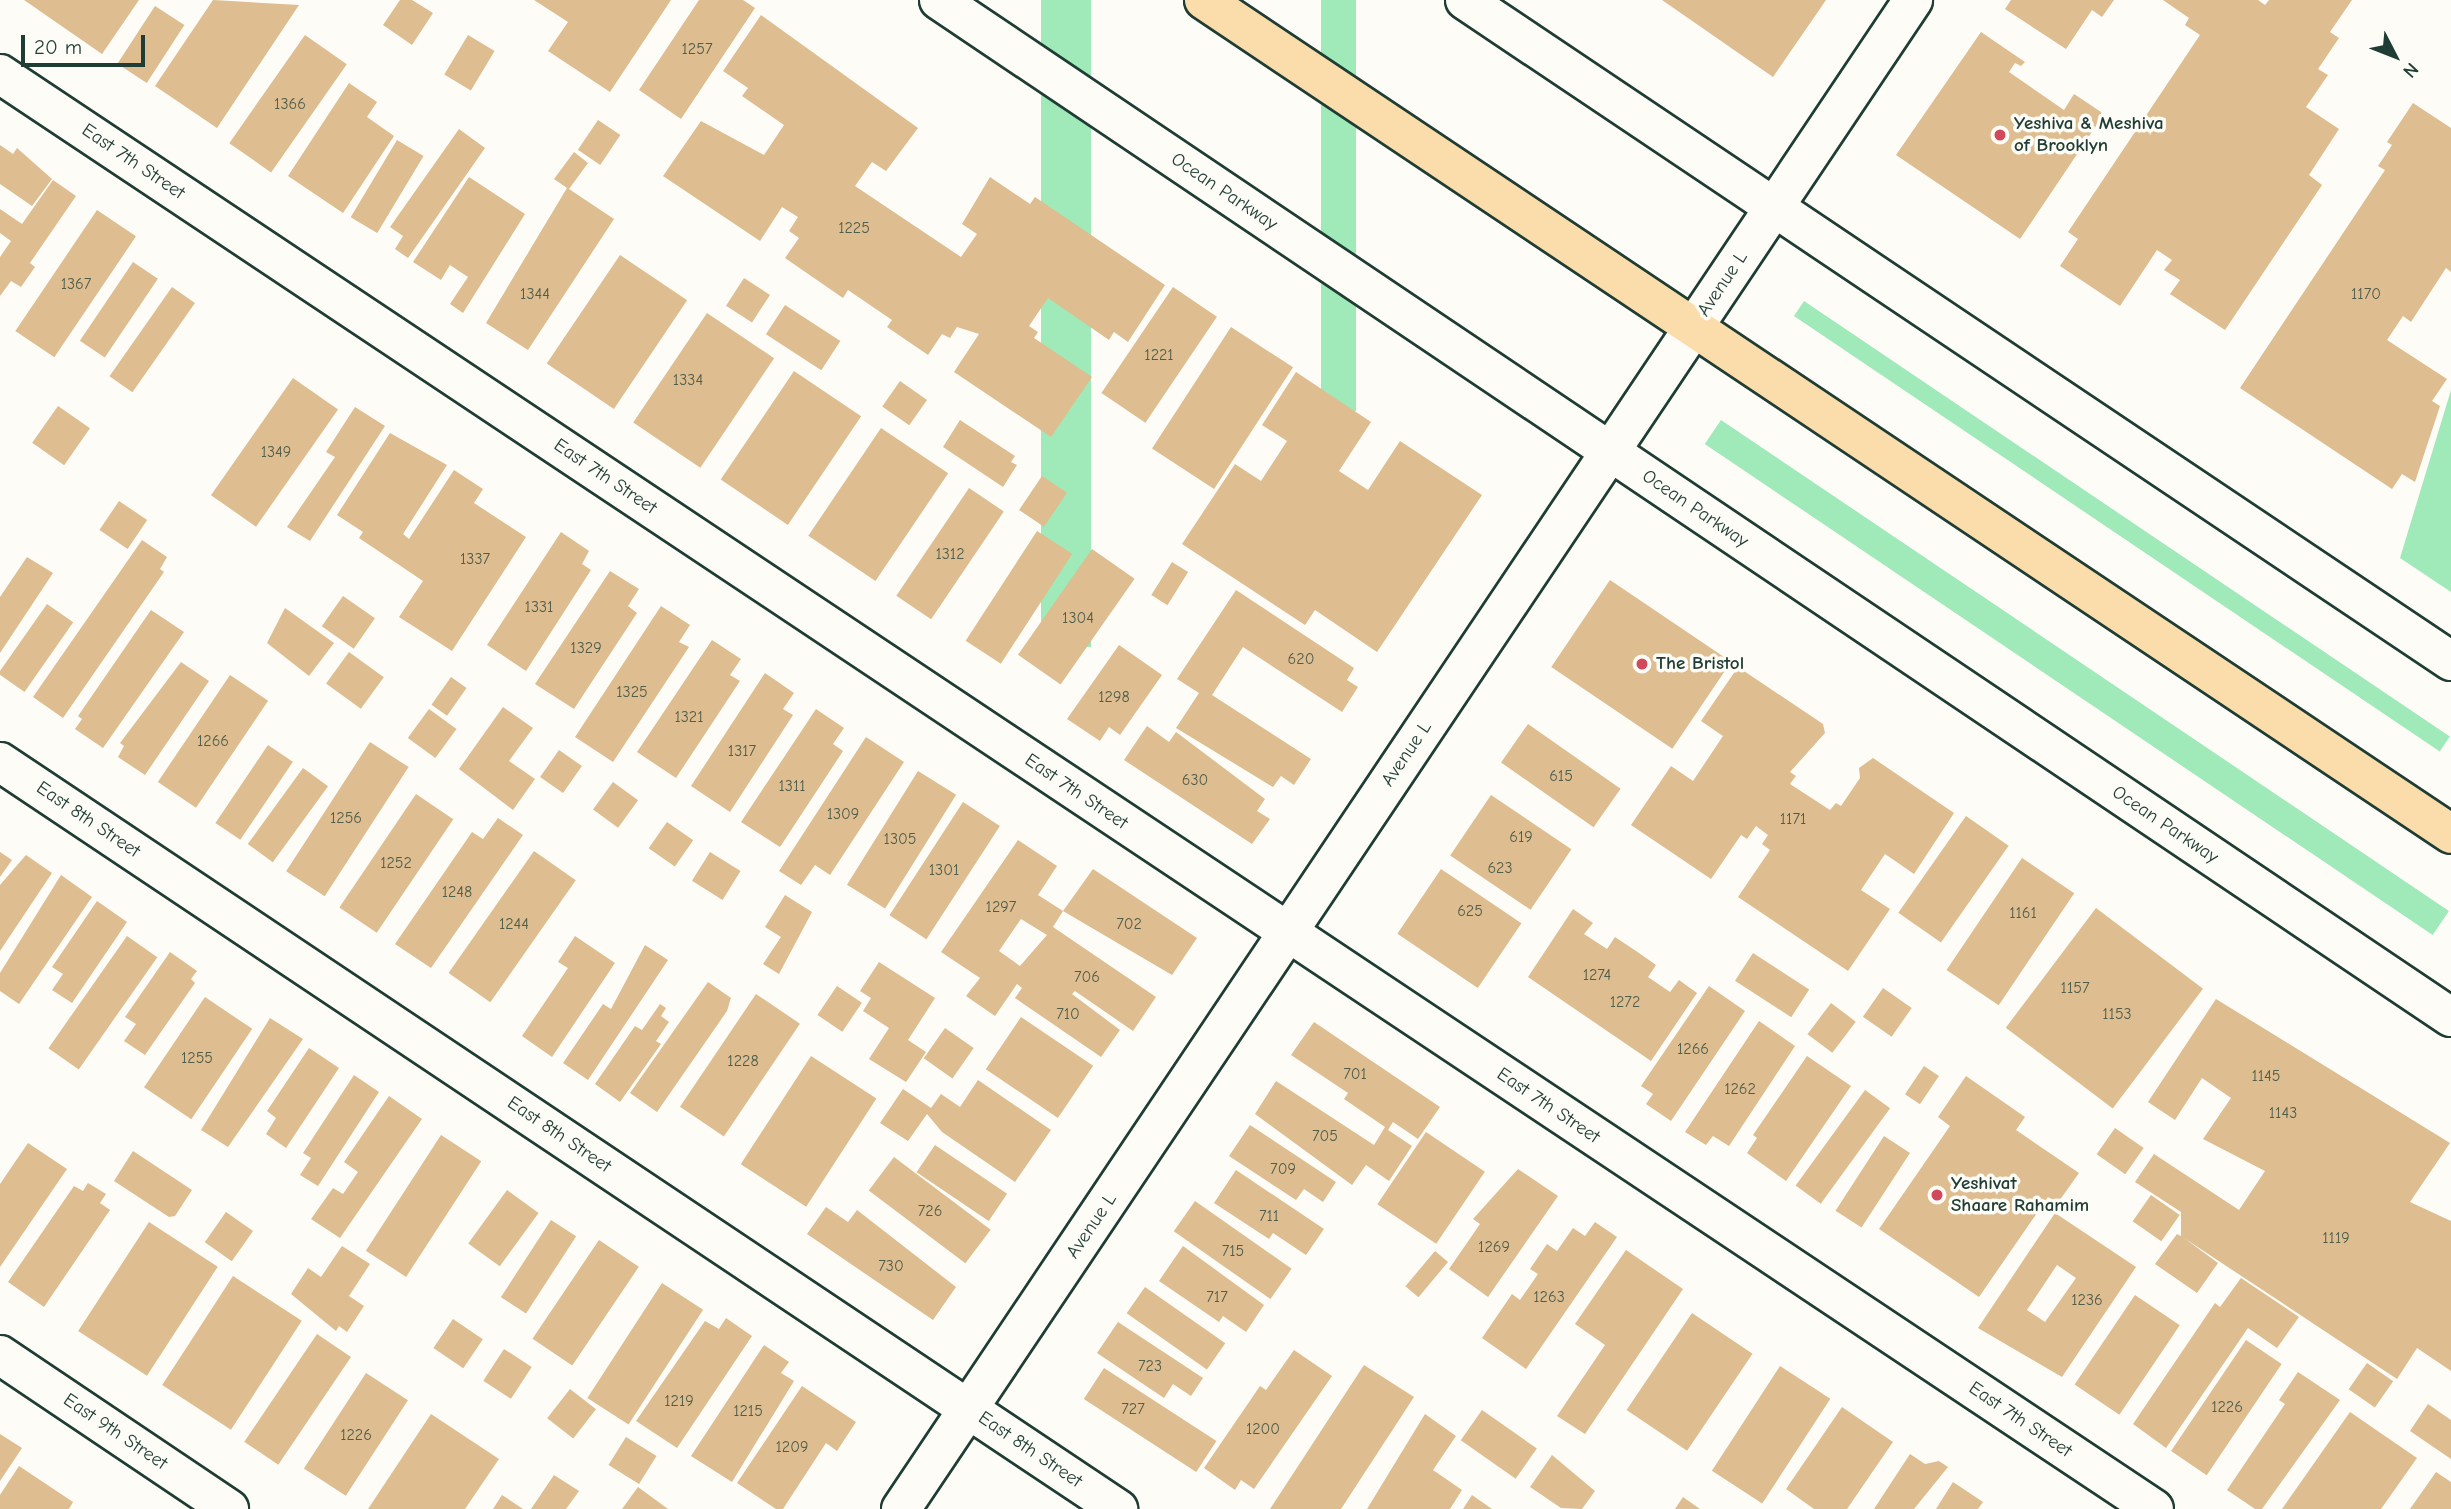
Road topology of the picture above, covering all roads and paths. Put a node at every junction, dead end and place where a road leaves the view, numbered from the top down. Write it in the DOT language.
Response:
graph roads {
  1 [pos="939,0"];
  2 [pos="1205,0"];
  3 [pos="1465,0"];
  4 [pos="1913,0"];
  5 [pos="0,74"];
  6 [pos="1774,207"];
  7 [pos="1693,327"];
  8 [pos="1610,452"];
  9 [pos="2451,661"];
  10 [pos="0,762"];
  11 [pos="2451,834"];
  12 [pos="1287,933"];
  13 [pos="2451,1017"];
  14 [pos="0,1355"];
  15 [pos="969,1409"];
  16 [pos="229,1509"];
  17 [pos="901,1509"];
  18 [pos="1118,1509"];
  19 [pos="2154,1509"];
  1 -- 8 [label="street, Ocean Parkway"];
  2 -- 7 [label="main road"];
  3 -- 6 [label="street"];
  4 -- 6 [label="street, Avenue L"];
  5 -- 12 [label="street, East 7th Street"];
  6 -- 7 [label="street, Avenue L"];
  6 -- 9 [label="street"];
  7 -- 8 [label="street, Avenue L"];
  7 -- 11 [label="main road"];
  8 -- 12 [label="street, Avenue L"];
  8 -- 13 [label="street, Ocean Parkway"];
  10 -- 15 [label="street, East 8th Street"];
  12 -- 15 [label="street, Avenue L"];
  12 -- 19 [label="street, East 7th Street"];
  14 -- 16 [label="street, East 9th Street"];
  15 -- 17 [label="street, Avenue L"];
  15 -- 18 [label="street, East 8th Street"];
}
